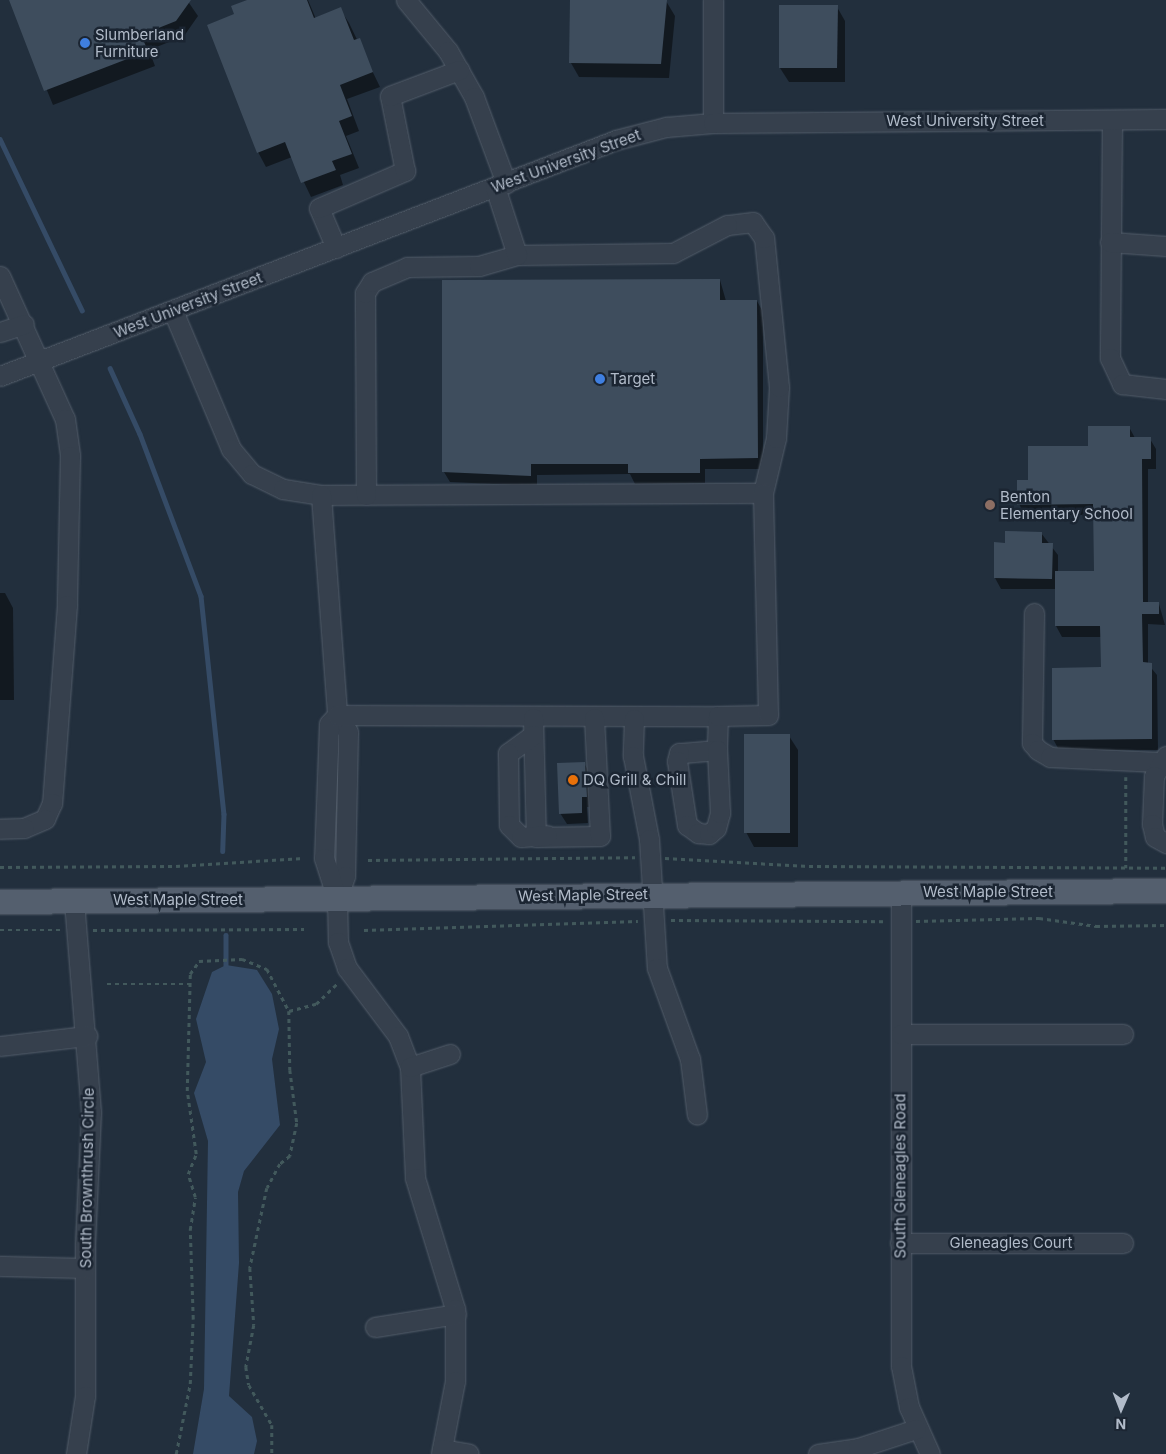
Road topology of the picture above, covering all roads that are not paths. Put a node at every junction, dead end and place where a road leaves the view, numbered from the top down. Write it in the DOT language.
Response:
graph roads {
  1 [pos="406,0"];
  2 [pos="713,0"];
  3 [pos="459,70"];
  4 [pos="1166,119"];
  5 [pos="1112,120"];
  6 [pos="713,123"];
  7 [pos="501,185"];
  8 [pos="1110,242"];
  9 [pos="1166,246"];
  10 [pos="336,248"];
  11 [pos="517,256"];
  12 [pos="0,276"];
  13 [pos="173,311"];
  14 [pos="24,324"];
  15 [pos="0,332"];
  16 [pos="40,362"];
  17 [pos="0,376"];
  18 [pos="1166,389"];
  19 [pos="764,493"];
  20 [pos="321,495"];
  21 [pos="366,495"];
  22 [pos="1034,613"];
  23 [pos="337,715"];
  24 [pos="718,716"];
  25 [pos="594,718"];
  26 [pos="634,719"];
  27 [pos="533,726"];
  28 [pos="717,750"];
  29 [pos="1163,759"];
  30 [pos="0,829"];
  31 [pos="536,837"];
  32 [pos="1166,843"];
  33 [pos="1166,891"];
  34 [pos="901,893"];
  35 [pos="650,894"];
  36 [pos="337,899"];
  37 [pos="74,901"];
  38 [pos="0,902"];
  39 [pos="900,1034"];
  40 [pos="1123,1034"];
  41 [pos="87,1036"];
  42 [pos="0,1046"];
  43 [pos="450,1054"];
  44 [pos="410,1067"];
  45 [pos="697,1115"];
  46 [pos="900,1243"];
  47 [pos="1123,1244"];
  48 [pos="0,1266"];
  49 [pos="84,1268"];
  50 [pos="456,1314"];
  51 [pos="374,1328"];
  52 [pos="916,1429"];
  53 [pos="442,1452"];
  54 [pos="76,1454"];
  55 [pos="469,1454"];
  56 [pos="818,1454"];
  57 [pos="930,1454"];
  1 -- 3 [label="street"];
  2 -- 6 [label="street"];
  3 -- 7 [label="street"];
  3 -- 10 [label="street"];
  4 -- 5 [label="street, West University Street"];
  5 -- 6 [label="street, West University Street"];
  5 -- 8 [label="street"];
  6 -- 7 [label="street, West University Street"];
  7 -- 10 [label="street, West University Street"];
  7 -- 11 [label="street"];
  8 -- 9 [label="street"];
  8 -- 18 [label="street"];
  10 -- 13 [label="street, West University Street"];
  11 -- 19 [label="street"];
  11 -- 21 [label="street"];
  12 -- 14 [label="street"];
  13 -- 16 [label="street, West University Street"];
  13 -- 20 [label="street"];
  14 -- 15 [label="street"];
  14 -- 16 [label="street"];
  16 -- 17 [label="street, West University Street"];
  16 -- 30 [label="street"];
  19 -- 21 [label="street"];
  19 -- 24 [label="street"];
  20 -- 21 [label="street"];
  20 -- 23 [label="street"];
  22 -- 29 [label="street"];
  23 -- 27 [label="street"];
  23 -- 36 [label="street"];
  24 -- 26 [label="street"];
  24 -- 28 [label="street"];
  25 -- 26 [label="street"];
  25 -- 27 [label="street"];
  25 -- 31 [label="street"];
  26 -- 35 [label="street"];
  27 -- 31 [label="street"];
  27 -- 31 [label="street"];
  29 -- 32 [label="street"];
  33 -- 34 [label="main road, West Maple Street"];
  34 -- 35 [label="main road, West Maple Street"];
  34 -- 39 [label="street, South Gleneagles Road"];
  35 -- 36 [label="main road, West Maple Street"];
  35 -- 45 [label="street"];
  36 -- 37 [label="main road, West Maple Street"];
  36 -- 44 [label="street"];
  37 -- 38 [label="main road, West Maple Street"];
  37 -- 41 [label="street, South Brownthrush Circle"];
  39 -- 40 [label="street"];
  39 -- 46 [label="street, South Gleneagles Road"];
  41 -- 42 [label="street"];
  41 -- 49 [label="street, South Brownthrush Circle"];
  43 -- 44 [label="street"];
  44 -- 50 [label="street"];
  46 -- 47 [label="street, Gleneagles Court"];
  46 -- 52 [label="street, South Gleneagles Road"];
  48 -- 49 [label="street"];
  49 -- 54 [label="street, South Brownthrush Circle"];
  50 -- 51 [label="street"];
  50 -- 53 [label="street"];
  52 -- 56 [label="street"];
  52 -- 57 [label="street, South Gleneagles Road"];
  53 -- 55 [label="street"];
}
